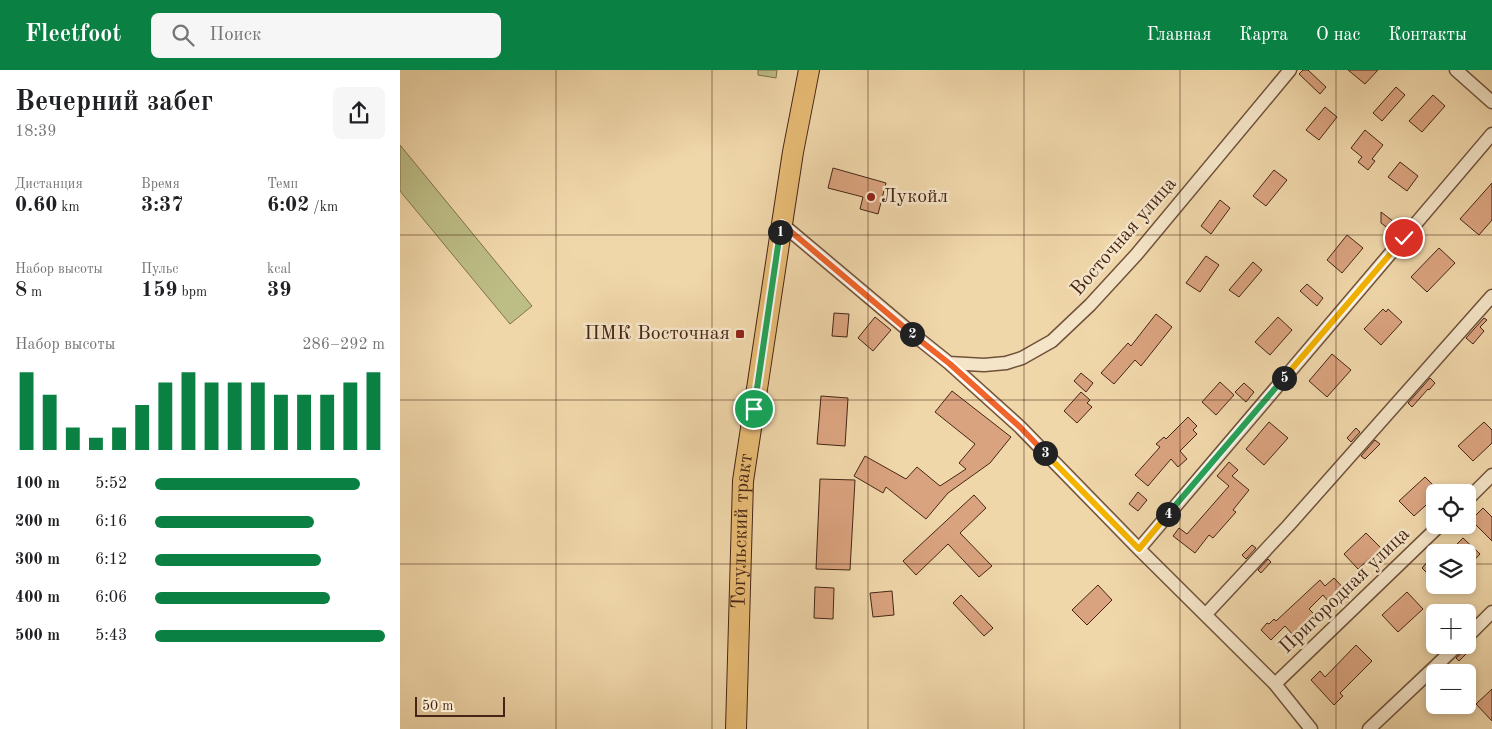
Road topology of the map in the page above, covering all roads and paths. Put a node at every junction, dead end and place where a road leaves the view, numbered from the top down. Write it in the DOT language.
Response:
graph roads {
  1 [pos="809,70"];
  2 [pos="1290,70"];
  3 [pos="1456,70"];
  4 [pos="1492,102"];
  5 [pos="1492,134"];
  6 [pos="782,224"];
  7 [pos="1492,296"];
  8 [pos="950,364"];
  9 [pos="1492,476"];
  10 [pos="1476,491"];
  11 [pos="1431,534"];
  12 [pos="1139,549"];
  13 [pos="1492,612"];
  14 [pos="1206,614"];
  15 [pos="1476,628"];
  16 [pos="1448,654"];
  17 [pos="1275,684"];
  18 [pos="736,729"];
  19 [pos="1311,729"];
  20 [pos="1369,729"];
  1 -- 6 [label="main road, Тогульский тракт"];
  2 -- 8 [label="street, Восточная улица"];
  3 -- 4 [label="street"];
  5 -- 12 [label="street"];
  6 -- 8 [label="street"];
  6 -- 18 [label="main road, Тогульский тракт"];
  7 -- 14 [label="street"];
  8 -- 12 [label="street"];
  9 -- 10 [label="street"];
  11 -- 17 [label="street, Пригородная улица"];
  12 -- 14 [label="street"];
  13 -- 15 [label="street"];
  14 -- 17 [label="street"];
  16 -- 20 [label="street"];
  17 -- 19 [label="street"];
}
